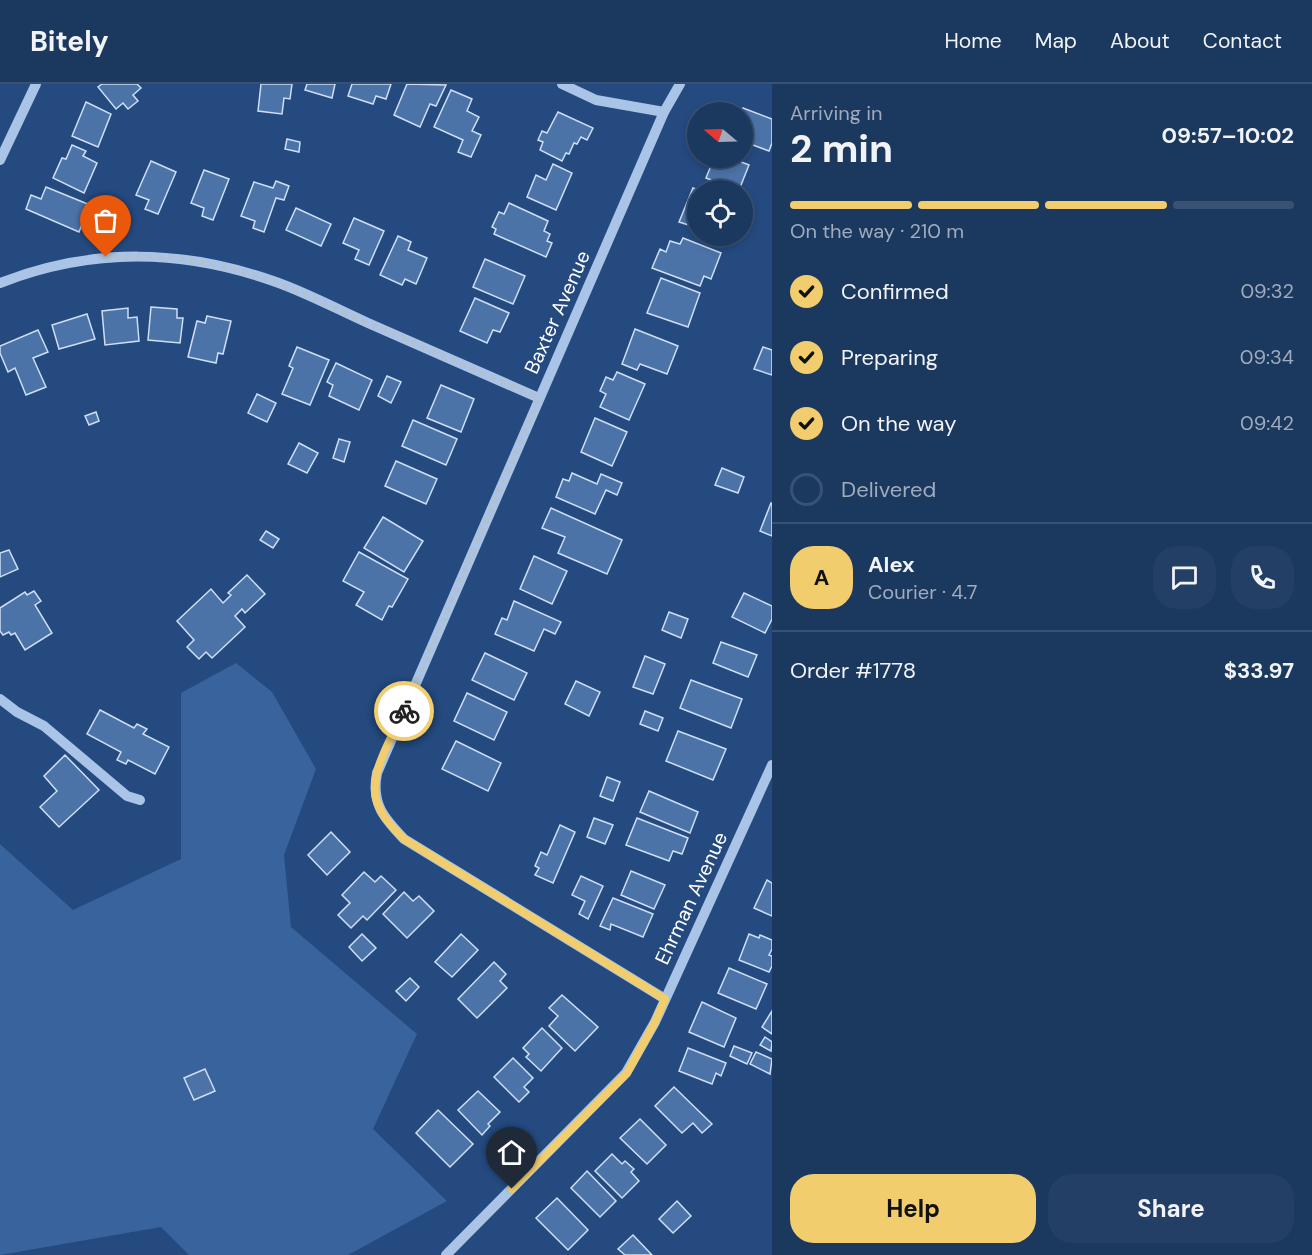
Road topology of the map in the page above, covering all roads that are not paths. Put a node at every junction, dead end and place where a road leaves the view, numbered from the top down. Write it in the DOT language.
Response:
graph roads {
  1 [pos="36,84"];
  2 [pos="562,84"];
  3 [pos="680,84"];
  4 [pos="664,112"];
  5 [pos="0,160"];
  6 [pos="0,283"];
  7 [pos="539,398"];
  8 [pos="0,699"];
  9 [pos="772,765"];
  10 [pos="140,800"];
  11 [pos="665,999"];
  12 [pos="446,1255"];
  1 -- 5 [label="street"];
  2 -- 4 [label="street"];
  3 -- 4 [label="street, Baxter Avenue"];
  4 -- 7 [label="street, Baxter Avenue"];
  6 -- 7 [label="street"];
  7 -- 11 [label="street, Baxter Avenue"];
  8 -- 10 [label="street"];
  9 -- 11 [label="street, Ehrman Avenue"];
  11 -- 12 [label="street, Ehrman Avenue"];
}
